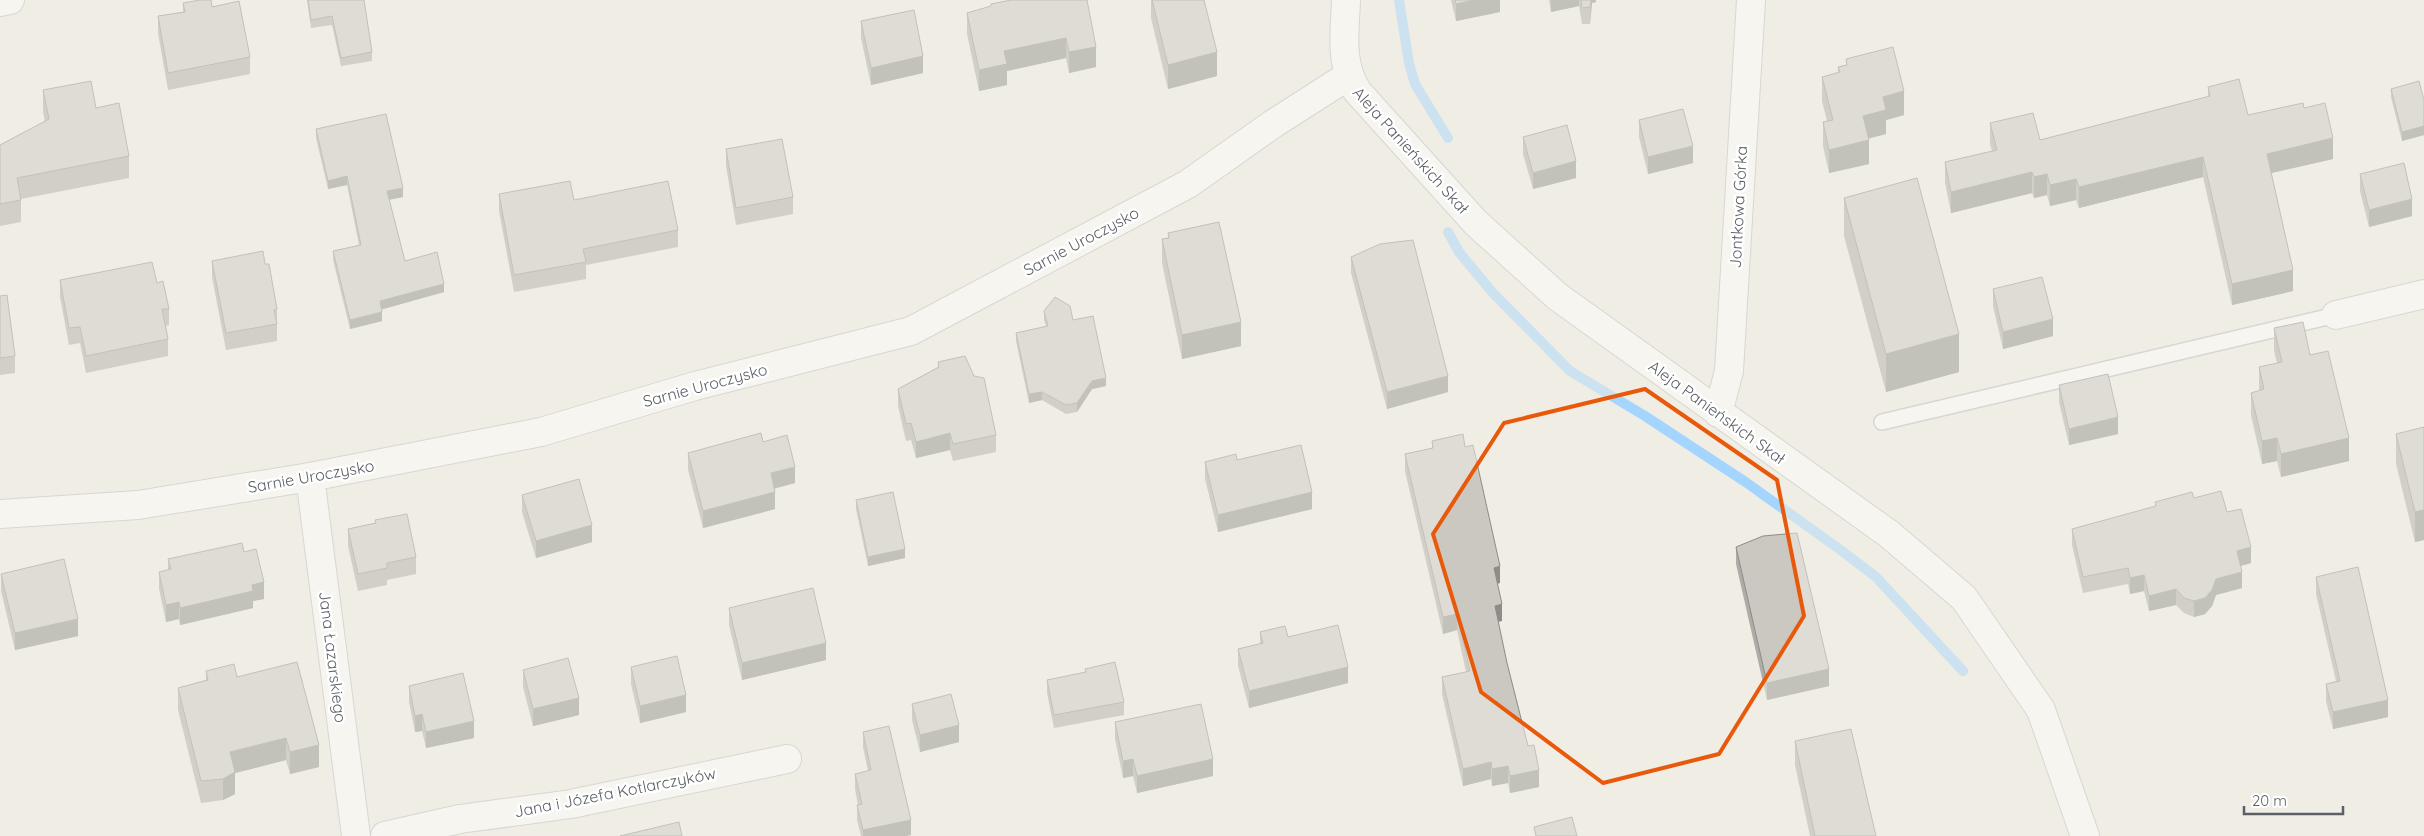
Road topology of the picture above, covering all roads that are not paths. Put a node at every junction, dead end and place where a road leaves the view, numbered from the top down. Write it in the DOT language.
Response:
graph roads {
  1 [pos="10,0"];
  2 [pos="1346,0"];
  3 [pos="1750,0"];
  4 [pos="0,2"];
  5 [pos="1348,76"];
  6 [pos="2424,294"];
  7 [pos="2336,315"];
  8 [pos="1718,413"];
  9 [pos="1882,422"];
  10 [pos="310,477"];
  11 [pos="0,514"];
  12 [pos="787,759"];
  13 [pos="356,836"];
  14 [pos="385,836"];
  15 [pos="2085,836"];
  1 -- 4 [label="street"];
  2 -- 5 [label="street, Aleja Panieńskich Skał"];
  3 -- 8 [label="street, Jontkowa Górka"];
  5 -- 8 [label="street, Aleja Panieńskich Skał"];
  5 -- 10 [label="street, Sarnie Uroczysko"];
  6 -- 7 [label="street"];
  7 -- 9 [label="lane"];
  8 -- 15 [label="street, Aleja Panieńskich Skał"];
  10 -- 11 [label="street, Sarnie Uroczysko"];
  10 -- 13 [label="street, Jana Łazarskiego"];
  12 -- 14 [label="street, Jana i Józefa Kotlarczyków"];
}
